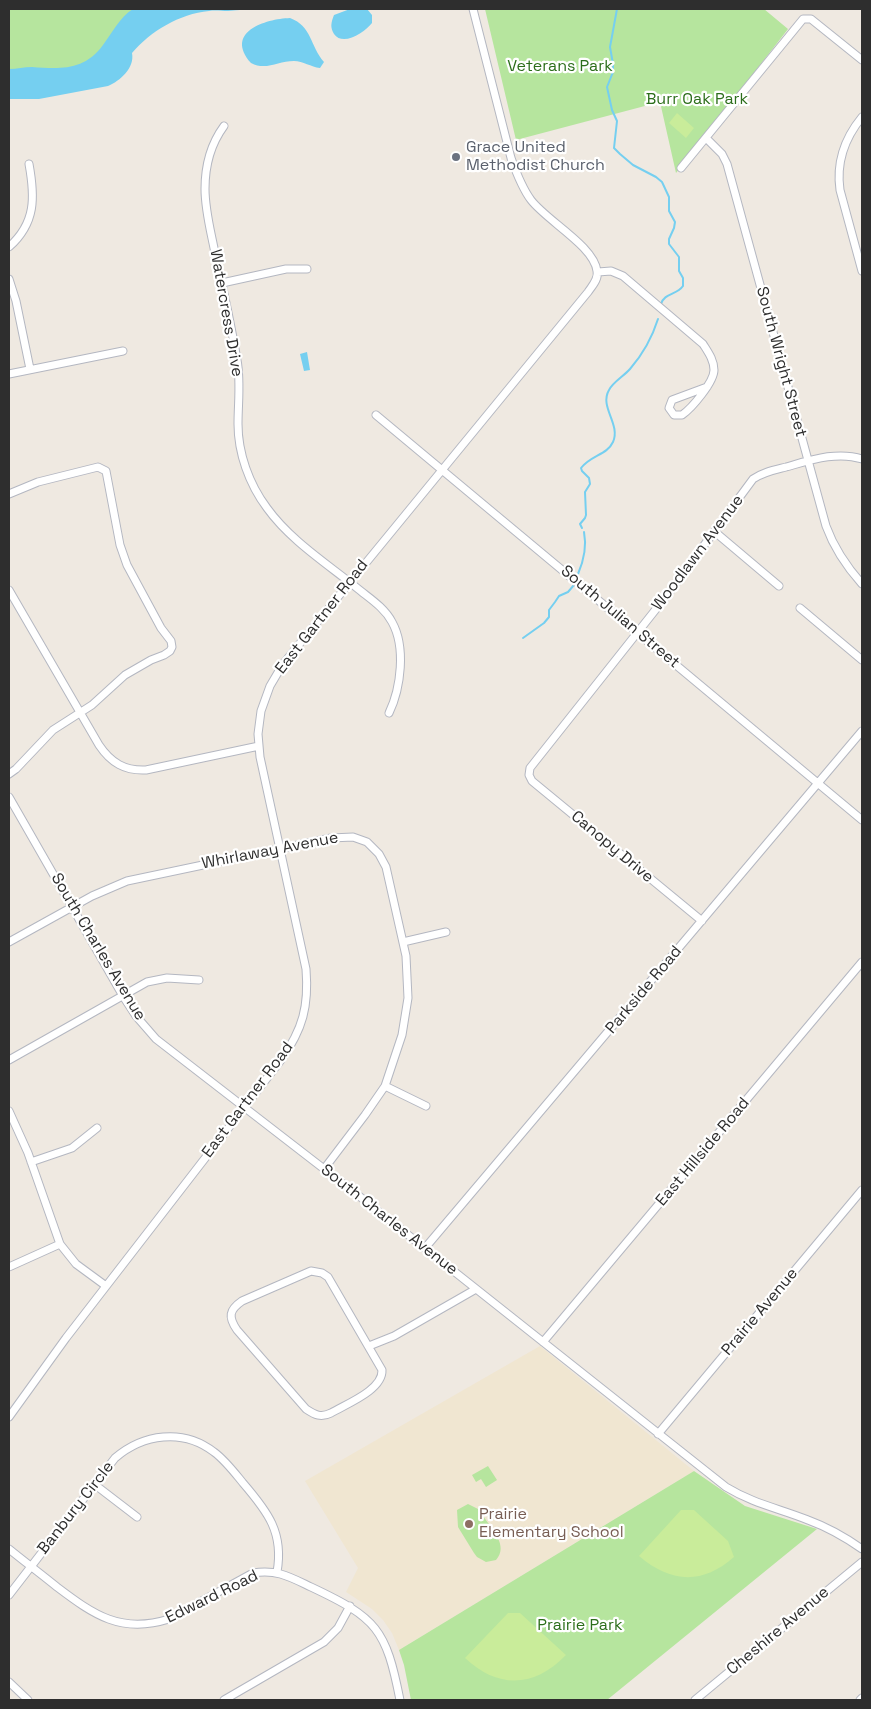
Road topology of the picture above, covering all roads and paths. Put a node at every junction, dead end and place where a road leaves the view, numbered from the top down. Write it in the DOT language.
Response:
graph roads {
  1 [pos="473,9"];
  2 [pos="862,60"];
  3 [pos="862,118"];
  4 [pos="224,126"];
  5 [pos="706,138"];
  6 [pos="29,164"];
  7 [pos="681,168"];
  8 [pos="9,247"];
  9 [pos="307,269"];
  10 [pos="862,271"];
  11 [pos="598,272"];
  12 [pos="9,279"];
  13 [pos="222,283"];
  14 [pos="123,351"];
  15 [pos="30,369"];
  16 [pos="9,374"];
  17 [pos="707,386"];
  18 [pos="376,415"];
  19 [pos="862,459"];
  20 [pos="808,460"];
  21 [pos="442,470"];
  22 [pos="9,494"];
  23 [pos="715,532"];
  24 [pos="349,582"];
  25 [pos="862,584"];
  26 [pos="779,586"];
  27 [pos="9,590"];
  28 [pos="800,608"];
  29 [pos="638,632"];
  30 [pos="862,660"];
  31 [pos="80,712"];
  32 [pos="389,713"];
  33 [pos="862,732"];
  34 [pos="259,746"];
  35 [pos="530,768"];
  36 [pos="9,774"];
  37 [pos="818,783"];
  38 [pos="9,797"];
  39 [pos="862,820"];
  40 [pos="280,848"];
  41 [pos="73,906"];
  42 [pos="702,921"];
  43 [pos="446,932"];
  44 [pos="9,942"];
  45 [pos="403,942"];
  46 [pos="862,962"];
  47 [pos="199,980"];
  48 [pos="123,996"];
  49 [pos="9,1060"];
  50 [pos="385,1086"];
  51 [pos="426,1106"];
  52 [pos="244,1107"];
  53 [pos="9,1111"];
  54 [pos="97,1128"];
  55 [pos="31,1162"];
  56 [pos="324,1169"];
  57 [pos="862,1190"];
  58 [pos="60,1244"];
  59 [pos="425,1248"];
  60 [pos="9,1267"];
  61 [pos="106,1286"];
  62 [pos="476,1289"];
  63 [pos="543,1342"];
  64 [pos="369,1346"];
  65 [pos="9,1417"];
  66 [pos="658,1434"];
  67 [pos="94,1484"];
  68 [pos="137,1517"];
  69 [pos="862,1549"];
  70 [pos="9,1550"];
  71 [pos="862,1562"];
  72 [pos="31,1567"];
  73 [pos="277,1572"];
  74 [pos="9,1595"];
  75 [pos="350,1606"];
  76 [pos="9,1682"];
  77 [pos="28,1700"];
  78 [pos="224,1700"];
  79 [pos="400,1700"];
  80 [pos="695,1700"];
  1 -- 11 [label="street"];
  2 -- 5 [label="street"];
  3 -- 10 [label="street"];
  4 -- 13 [label="street, Watercress Drive"];
  5 -- 7 [label="street"];
  5 -- 20 [label="street, South Wright Street"];
  6 -- 8 [label="street"];
  9 -- 13 [label="street"];
  11 -- 17 [label="street"];
  11 -- 21 [label="street, East Gartner Road"];
  12 -- 15 [label="street"];
  13 -- 24 [label="street, Watercress Drive"];
  14 -- 15 [label="street"];
  15 -- 16 [label="street"];
  17 -- 17 [label="street"];
  18 -- 21 [label="street, South Julian Street"];
  19 -- 20 [label="street"];
  20 -- 23 [label="street, Woodlawn Avenue"];
  20 -- 25 [label="street, South Wright Street"];
  21 -- 24 [label="street, East Gartner Road"];
  21 -- 29 [label="street, South Julian Street"];
  22 -- 31 [label="street"];
  23 -- 26 [label="street"];
  23 -- 29 [label="street, Woodlawn Avenue"];
  24 -- 32 [label="street, Watercress Drive"];
  24 -- 34 [label="street, East Gartner Road"];
  27 -- 31 [label="street"];
  28 -- 30 [label="street"];
  29 -- 35 [label="street, Woodlawn Avenue"];
  29 -- 37 [label="street, South Julian Street"];
  31 -- 34 [label="street"];
  31 -- 36 [label="street"];
  33 -- 37 [label="street, Parkside Road"];
  34 -- 40 [label="street, East Gartner Road"];
  35 -- 42 [label="street, Canopy Drive"];
  37 -- 39 [label="street, South Julian Street"];
  37 -- 42 [label="street, Parkside Road"];
  38 -- 41 [label="street, South Charles Avenue"];
  40 -- 41 [label="street, Whirlaway Avenue"];
  40 -- 45 [label="street, Whirlaway Avenue"];
  40 -- 52 [label="street, East Gartner Road"];
  41 -- 44 [label="street, Whirlaway Avenue"];
  41 -- 48 [label="street, South Charles Avenue"];
  42 -- 59 [label="street, Parkside Road"];
  43 -- 45 [label="street"];
  45 -- 50 [label="street, Whirlaway Avenue"];
  46 -- 63 [label="street, East Hillside Road"];
  47 -- 48 [label="street"];
  48 -- 49 [label="street"];
  48 -- 52 [label="street, South Charles Avenue"];
  50 -- 51 [label="street"];
  50 -- 56 [label="street, Whirlaway Avenue"];
  52 -- 56 [label="street, South Charles Avenue"];
  52 -- 61 [label="street, East Gartner Road"];
  53 -- 55 [label="street"];
  54 -- 55 [label="street"];
  55 -- 58 [label="street"];
  56 -- 59 [label="street, South Charles Avenue"];
  57 -- 66 [label="street, Prairie Avenue"];
  58 -- 60 [label="street"];
  58 -- 61 [label="street"];
  59 -- 62 [label="street, South Charles Avenue"];
  61 -- 65 [label="street, East Gartner Road"];
  62 -- 63 [label="street, South Charles Avenue"];
  62 -- 64 [label="street"];
  63 -- 66 [label="street, South Charles Avenue"];
  64 -- 64 [label="street"];
  66 -- 69 [label="street, South Charles Avenue"];
  67 -- 68 [label="street"];
  67 -- 72 [label="street, Banbury Circle"];
  67 -- 73 [label="street, Banbury Circle"];
  70 -- 72 [label="street, Edward Road"];
  71 -- 80 [label="street, Cheshire Avenue"];
  72 -- 73 [label="street, Edward Road"];
  72 -- 74 [label="street, Banbury Circle"];
  73 -- 75 [label="street, Edward Road"];
  75 -- 78 [label="street"];
  75 -- 79 [label="street, Edward Road"];
  76 -- 77 [label="street"];
}
